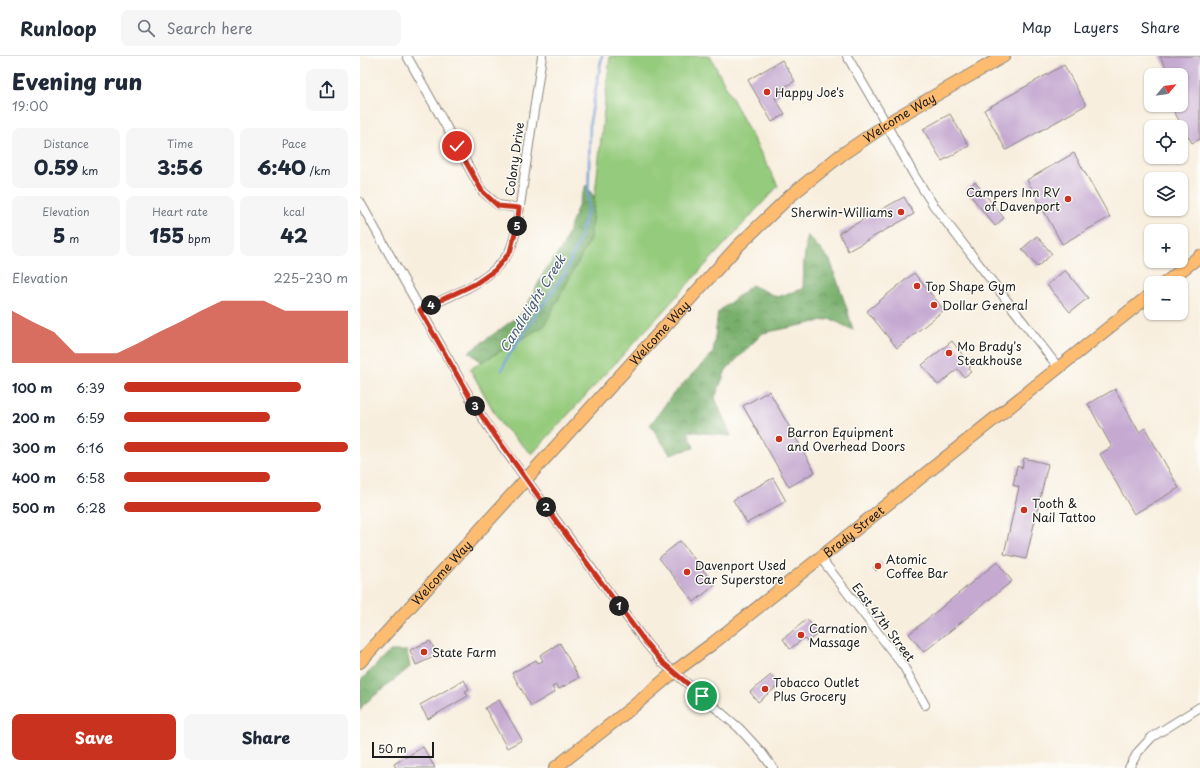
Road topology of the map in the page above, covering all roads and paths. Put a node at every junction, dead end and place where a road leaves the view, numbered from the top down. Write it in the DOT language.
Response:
graph roads {
  1 [pos="406,56"];
  2 [pos="542,56"];
  3 [pos="847,56"];
  4 [pos="1004,56"];
  5 [pos="886,124"];
  6 [pos="360,202"];
  7 [pos="519,208"];
  8 [pos="1200,256"];
  9 [pos="1174,276"];
  10 [pos="1144,299"];
  11 [pos="420,310"];
  12 [pos="1058,367"];
  13 [pos="526,479"];
  14 [pos="820,557"];
  15 [pos="360,662"];
  16 [pos="674,672"];
  17 [pos="924,705"];
  18 [pos="1200,707"];
  19 [pos="555,768"];
  20 [pos="773,768"];
  21 [pos="1129,768"];
  1 -- 7 [label="street"];
  2 -- 7 [label="street, Colony Drive"];
  3 -- 5 [label="street"];
  4 -- 5 [label="highway, Welcome Way"];
  5 -- 12 [label="street"];
  5 -- 13 [label="highway, Welcome Way"];
  6 -- 11 [label="street"];
  7 -- 11 [label="street, Colony Drive"];
  8 -- 9 [label="highway"];
  10 -- 12 [label="highway, Brady Street"];
  11 -- 13 [label="street"];
  12 -- 14 [label="highway, Brady Street"];
  13 -- 15 [label="highway, Welcome Way"];
  13 -- 16 [label="street"];
  14 -- 16 [label="highway, Brady Street"];
  14 -- 17 [label="street, East 47th Street"];
  16 -- 19 [label="highway, Brady Street"];
  16 -- 20 [label="street"];
  18 -- 21 [label="street"];
}
